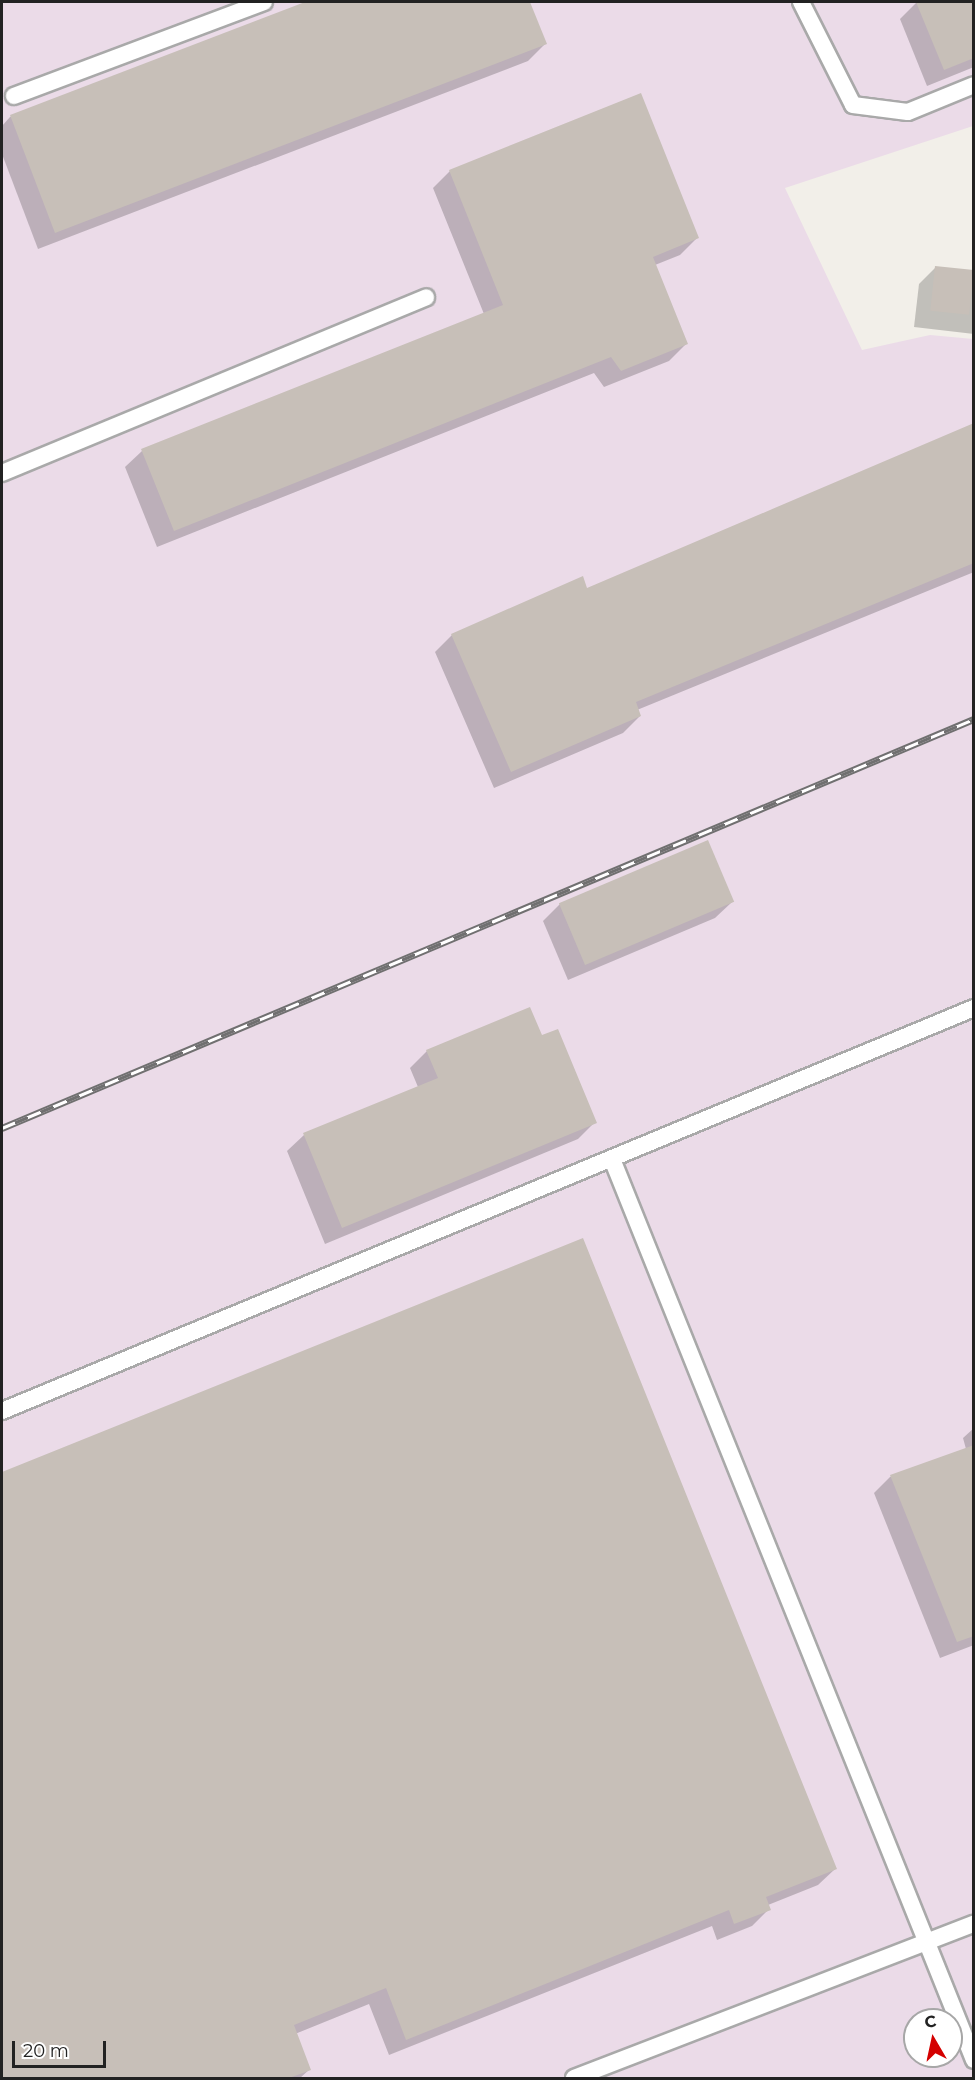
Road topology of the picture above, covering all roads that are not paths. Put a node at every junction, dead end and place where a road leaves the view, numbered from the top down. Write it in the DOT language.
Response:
graph roads {
  1 [pos="264,2"];
  2 [pos="801,2"];
  3 [pos="974,85"];
  4 [pos="14,96"];
  5 [pos="426,297"];
  6 [pos="2,473"];
  7 [pos="974,1008"];
  8 [pos="612,1159"];
  9 [pos="2,1412"];
  10 [pos="974,1924"];
  11 [pos="926,1942"];
  12 [pos="974,2060"];
  13 [pos="574,2079"];
  1 -- 4 [label="lane"];
  2 -- 3 [label="lane"];
  5 -- 6 [label="lane"];
  7 -- 8 [label="lane"];
  8 -- 9 [label="lane"];
  8 -- 11 [label="lane"];
  10 -- 11 [label="lane"];
  11 -- 12 [label="lane"];
  11 -- 13 [label="lane"];
}
